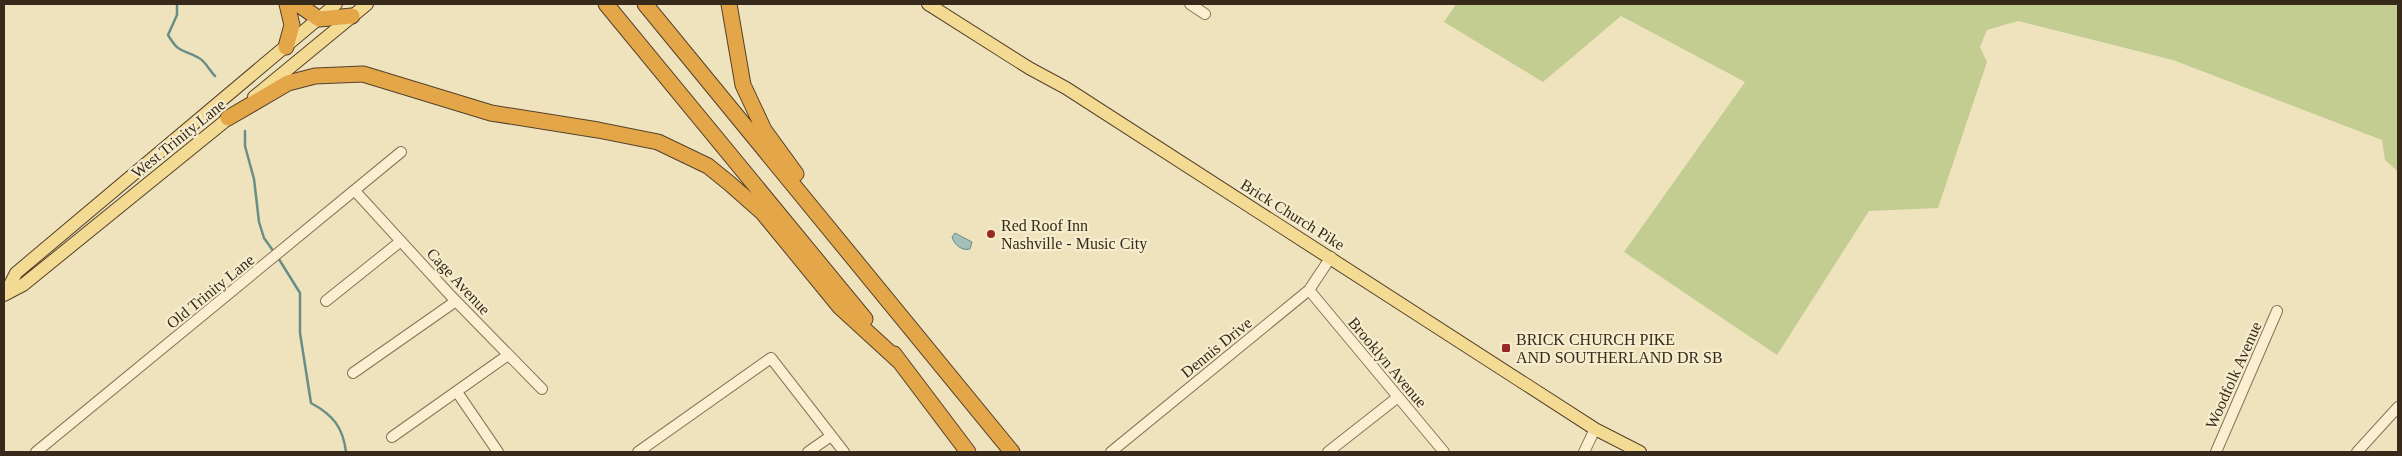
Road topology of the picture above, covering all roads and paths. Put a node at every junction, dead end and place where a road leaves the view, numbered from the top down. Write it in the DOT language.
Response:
graph roads {
  1 [pos="287,4"];
  2 [pos="298,4"];
  3 [pos="336,4"];
  4 [pos="367,4"];
  5 [pos="606,4"];
  6 [pos="645,4"];
  7 [pos="728,4"];
  8 [pos="1190,4"];
  9 [pos="932,5"];
  10 [pos="1205,14"];
  11 [pos="352,16"];
  12 [pos="318,19"];
  13 [pos="286,47"];
  14 [pos="228,118"];
  15 [pos="401,152"];
  16 [pos="355,191"];
  17 [pos="401,241"];
  18 [pos="1331,257"];
  19 [pos="1310,290"];
  20 [pos="5,293"];
  21 [pos="882,295"];
  22 [pos="326,301"];
  23 [pos="456,301"];
  24 [pos="2277,311"];
  25 [pos="508,355"];
  26 [pos="900,362"];
  27 [pos="353,372"];
  28 [pos="542,390"];
  29 [pos="457,392"];
  30 [pos="1398,397"];
  31 [pos="2398,408"];
  32 [pos="1595,428"];
  33 [pos="831,436"];
  34 [pos="392,437"];
  35 [pos="36,452"];
  36 [pos="498,452"];
  37 [pos="638,452"];
  38 [pos="808,452"];
  39 [pos="844,452"];
  40 [pos="968,452"];
  41 [pos="1012,452"];
  42 [pos="1112,452"];
  43 [pos="1328,452"];
  44 [pos="1444,452"];
  45 [pos="1584,452"];
  46 [pos="1640,452"];
  47 [pos="2216,452"];
  48 [pos="2357,452"];
  1 -- 13 [label="highway"];
  2 -- 12 [label="highway"];
  3 -- 12 [label="main road, West Trinity Lane"];
  4 -- 11 [label="main road, West Trinity Lane"];
  5 -- 26 [label="highway"];
  6 -- 21 [label="highway"];
  7 -- 21 [label="highway"];
  8 -- 10 [label="street"];
  9 -- 18 [label="main road, Brick Church Pike"];
  11 -- 12 [label="highway"];
  11 -- 14 [label="main road, West Trinity Lane"];
  12 -- 13 [label="main road, West Trinity Lane"];
  13 -- 20 [label="main road, West Trinity Lane"];
  14 -- 20 [label="main road, West Trinity Lane"];
  14 -- 26 [label="highway"];
  15 -- 16 [label="street, Old Trinity Lane"];
  16 -- 17 [label="street, Cage Avenue"];
  16 -- 35 [label="street, Old Trinity Lane"];
  17 -- 22 [label="street"];
  17 -- 23 [label="street, Cage Avenue"];
  18 -- 19 [label="street, Dennis Drive"];
  18 -- 32 [label="main road, Brick Church Pike"];
  19 -- 30 [label="street, Brooklyn Avenue"];
  19 -- 42 [label="street, Dennis Drive"];
  21 -- 41 [label="highway"];
  23 -- 25 [label="street, Cage Avenue"];
  23 -- 27 [label="street"];
  24 -- 47 [label="street, Woodfolk Avenue"];
  25 -- 28 [label="street, Cage Avenue"];
  25 -- 29 [label="street"];
  26 -- 40 [label="highway"];
  29 -- 34 [label="street"];
  29 -- 36 [label="street"];
  30 -- 43 [label="street"];
  30 -- 44 [label="street, Brooklyn Avenue"];
  31 -- 48 [label="street"];
  32 -- 45 [label="street"];
  32 -- 46 [label="main road, Brick Church Pike"];
  33 -- 37 [label="street"];
  33 -- 38 [label="street"];
  33 -- 39 [label="street"];
}
